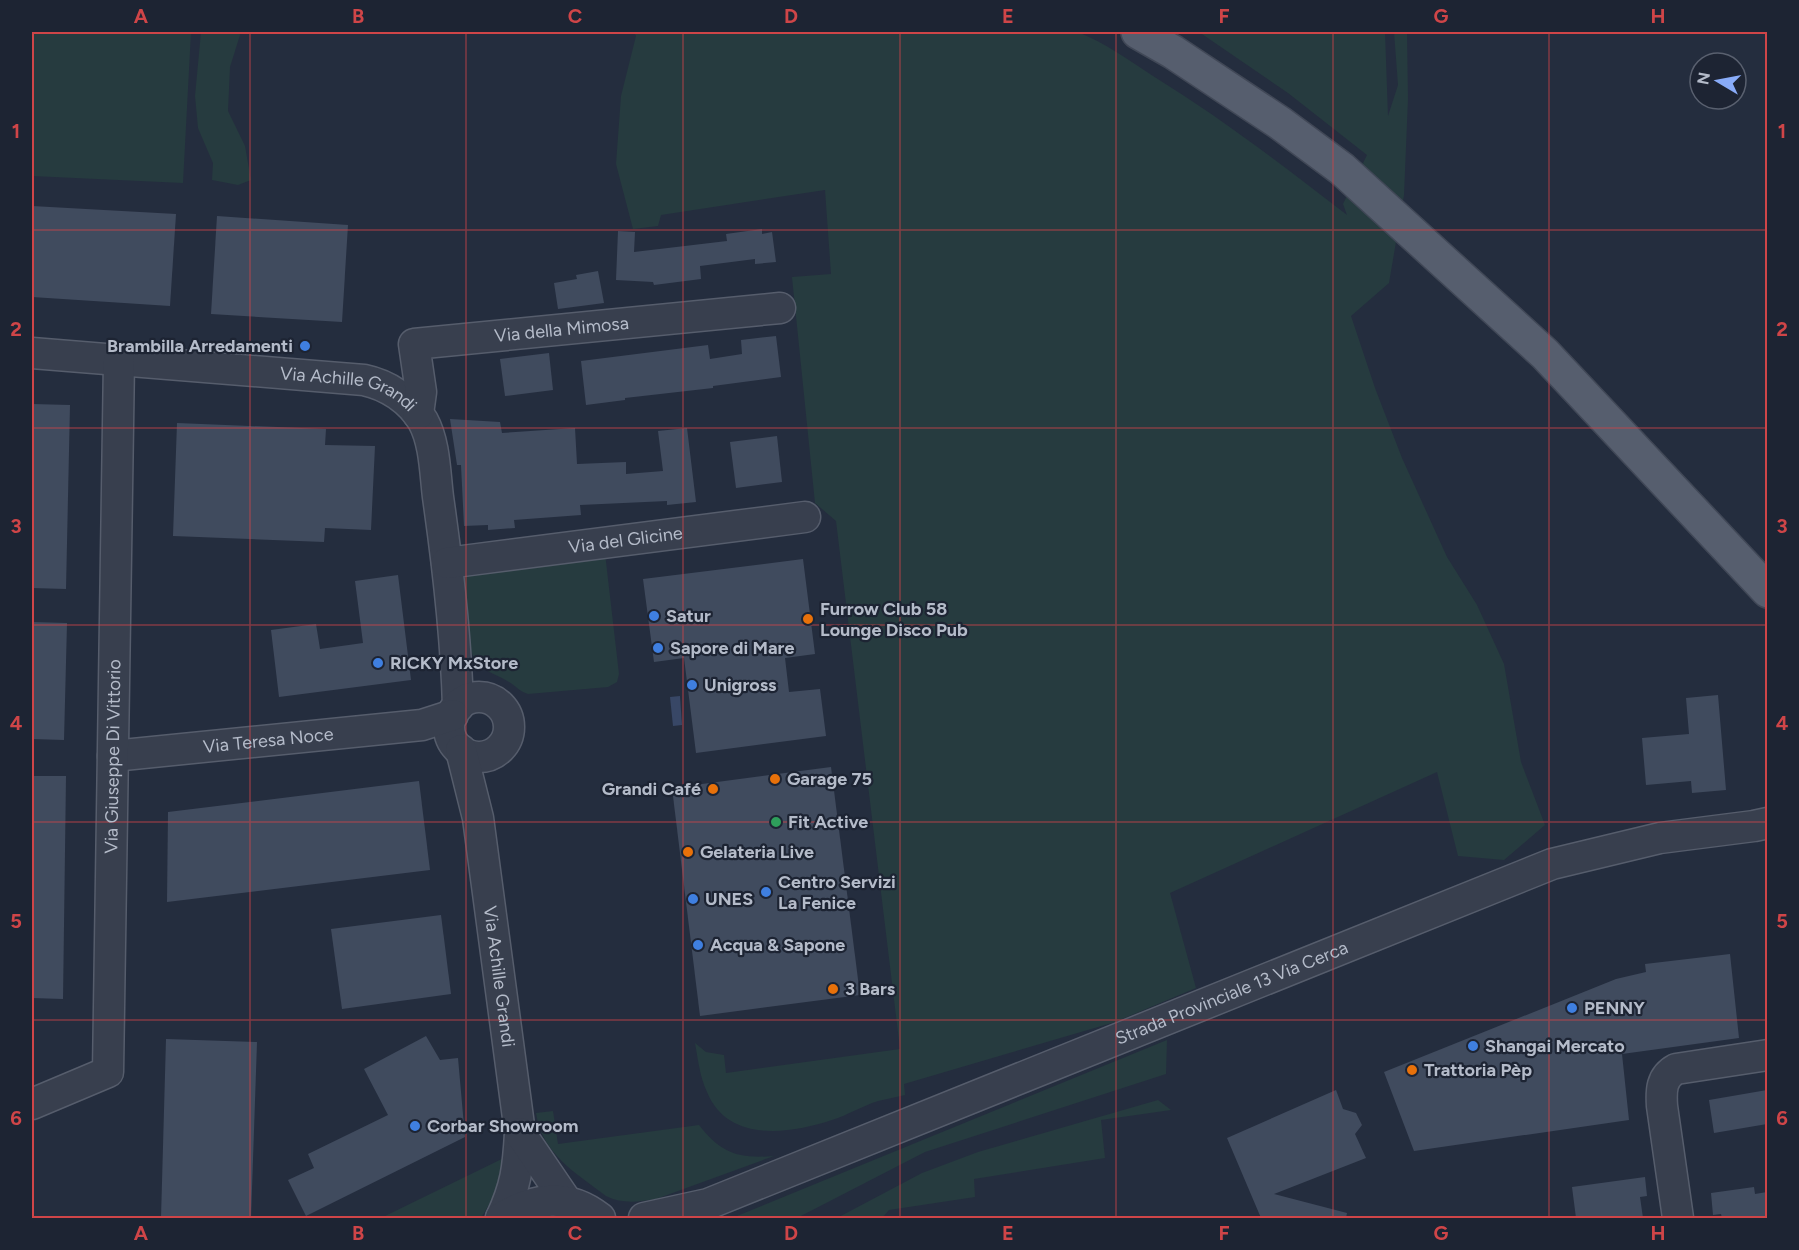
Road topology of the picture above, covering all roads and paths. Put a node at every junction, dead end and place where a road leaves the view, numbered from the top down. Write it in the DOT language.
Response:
graph roads {
  1 [pos="1138,32"];
  2 [pos="780,308"];
  3 [pos="32,353"];
  4 [pos="119,360"];
  5 [pos="418,414"];
  6 [pos="805,517"];
  7 [pos="447,563"];
  8 [pos="1767,591"];
  9 [pos="456,651"];
  10 [pos="488,699"];
  11 [pos="456,729"];
  12 [pos="498,751"];
  13 [pos="113,756"];
  14 [pos="478,818"];
  15 [pos="1767,823"];
  16 [pos="1767,1055"];
  17 [pos="32,1104"];
  18 [pos="520,1133"];
  19 [pos="567,1202"];
  20 [pos="701,1211"];
  21 [pos="501,1218"];
  22 [pos="600,1218"];
  23 [pos="644,1218"];
  24 [pos="1678,1218"];
  1 -- 8 [label="main road"];
  2 -- 5 [label="street, Via della Mimosa"];
  3 -- 4 [label="street, Via Achille Grandi"];
  4 -- 5 [label="street, Via Achille Grandi"];
  4 -- 13 [label="street, Via Giuseppe Di Vittorio"];
  5 -- 7 [label="street, Via Achille Grandi"];
  6 -- 7 [label="street, Via del Glicine"];
  7 -- 9 [label="street, Via Achille Grandi"];
  9 -- 10 [label="street"];
  9 -- 11 [label="street, Via Achille Grandi"];
  10 -- 11 [label="street"];
  10 -- 12 [label="street"];
  11 -- 12 [label="street"];
  11 -- 13 [label="street, Via Teresa Noce"];
  11 -- 14 [label="street, Via Achille Grandi"];
  12 -- 14 [label="street"];
  13 -- 17 [label="street, Via Giuseppe Di Vittorio"];
  14 -- 18 [label="street, Via Achille Grandi"];
  15 -- 20 [label="street, Strada Provinciale 13 Via Cerca"];
  16 -- 24 [label="street"];
  18 -- 19 [label="street, Via Achille Grandi"];
  18 -- 21 [label="street, Via Achille Grandi"];
  19 -- 21 [label="street"];
  19 -- 22 [label="street"];
  20 -- 23 [label="street, Strada Provinciale 13 Via Cerca"];
}
